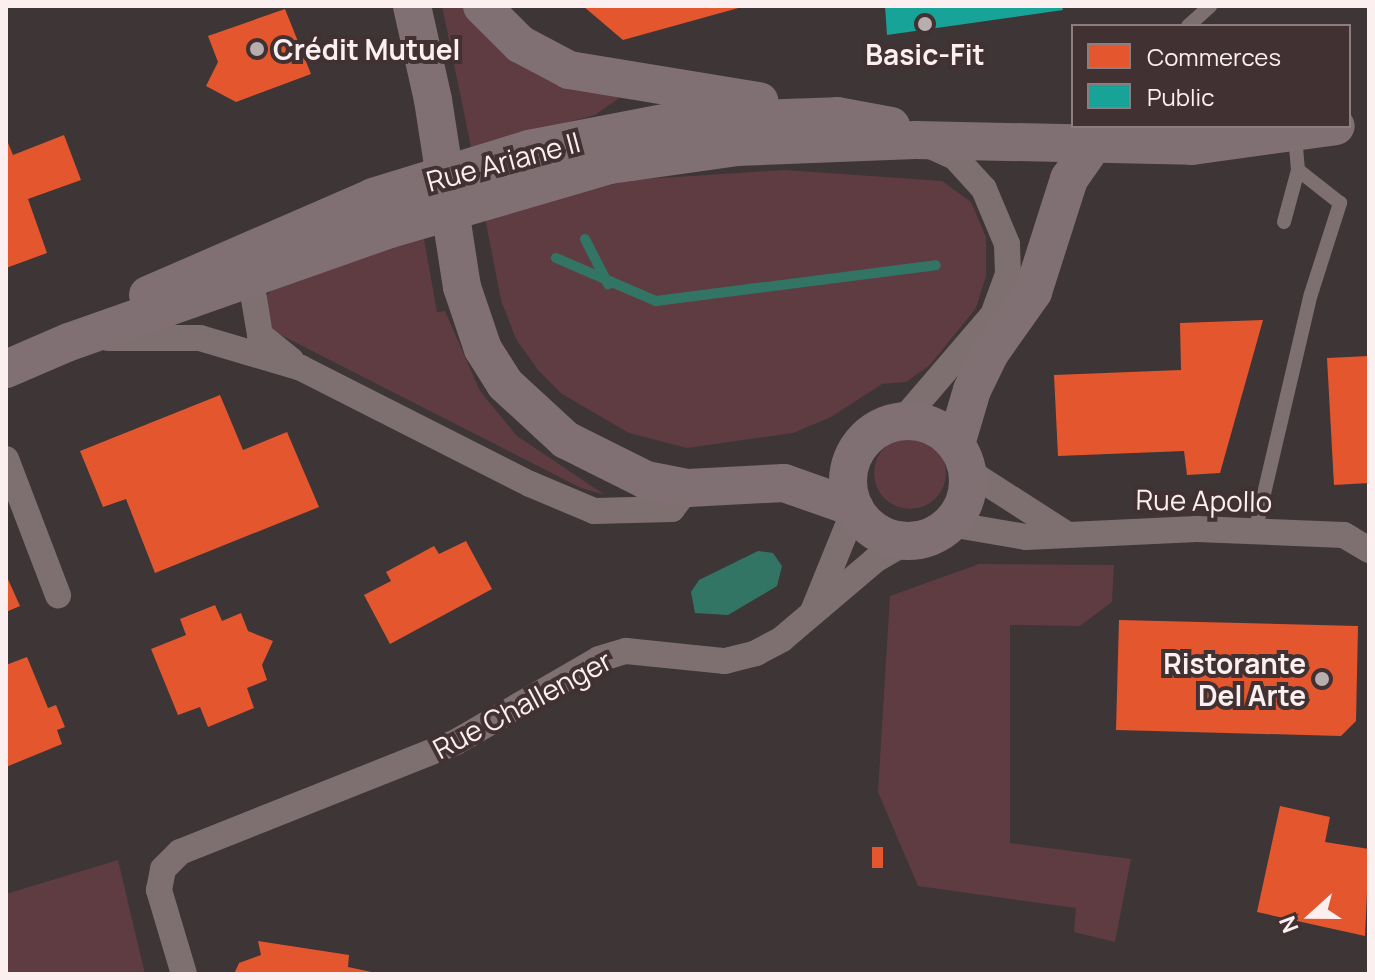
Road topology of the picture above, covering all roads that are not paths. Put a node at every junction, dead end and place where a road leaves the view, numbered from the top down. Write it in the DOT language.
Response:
graph roads {
  1 [pos="412,6"];
  2 [pos="482,6"];
  3 [pos="1210,6"];
  4 [pos="1190,24"];
  5 [pos="837,116"];
  6 [pos="1333,128"];
  7 [pos="1191,136"];
  8 [pos="915,140"];
  9 [pos="968,140"];
  10 [pos="1091,147"];
  11 [pos="1297,153"];
  12 [pos="1284,222"];
  13 [pos="285,235"];
  14 [pos="251,281"];
  15 [pos="69,342"];
  16 [pos="301,368"];
  17 [pos="6,369"];
  18 [pos="902,421"];
  19 [pos="962,457"];
  20 [pos="6,459"];
  21 [pos="688,488"];
  22 [pos="855,508"];
  23 [pos="950,524"];
  24 [pos="1063,532"];
  25 [pos="1255,532"];
  26 [pos="908,541"];
  27 [pos="1369,550"];
  28 [pos="58,595"];
  29 [pos="812,616"];
  30 [pos="184,974"];
  1 -- 21 [label="main road, bridge"];
  2 -- 5 [label="main road"];
  3 -- 4 [label="lane"];
  5 -- 9 [label="main road, Rue Ariane II"];
  5 -- 13 [label="main road, Rue Ariane II"];
  6 -- 11 [label="main road, Rue Ariane II"];
  7 -- 10 [label="main road, Rue Ariane II"];
  7 -- 11 [label="main road, Rue Ariane II"];
  8 -- 9 [label="main road, Rue Ariane II"];
  8 -- 14 [label="main road, Rue Ariane II"];
  8 -- 18 [label="street"];
  9 -- 10 [label="main road, Rue Ariane II"];
  10 -- 19 [label="main road"];
  11 -- 12 [label="lane"];
  11 -- 25 [label="lane"];
  13 -- 14 [label="street"];
  13 -- 15 [label="main road, Rue Ariane II"];
  14 -- 15 [label="main road, Rue Ariane II"];
  14 -- 16 [label="street"];
  15 -- 16 [label="street"];
  15 -- 17 [label="main road, Rue Ariane II"];
  16 -- 21 [label="street"];
  18 -- 19 [label="main road"];
  18 -- 22 [label="main road"];
  19 -- 23 [label="main road"];
  19 -- 24 [label="street"];
  20 -- 28 [label="street"];
  21 -- 22 [label="main road"];
  22 -- 26 [label="main road"];
  22 -- 29 [label="street"];
  23 -- 24 [label="street, Rue Apollo"];
  23 -- 26 [label="main road"];
  24 -- 25 [label="street, Rue Apollo"];
  25 -- 27 [label="street, Rue Apollo"];
  26 -- 29 [label="street, Rue Challenger"];
  29 -- 30 [label="street, Rue Challenger"];
}
